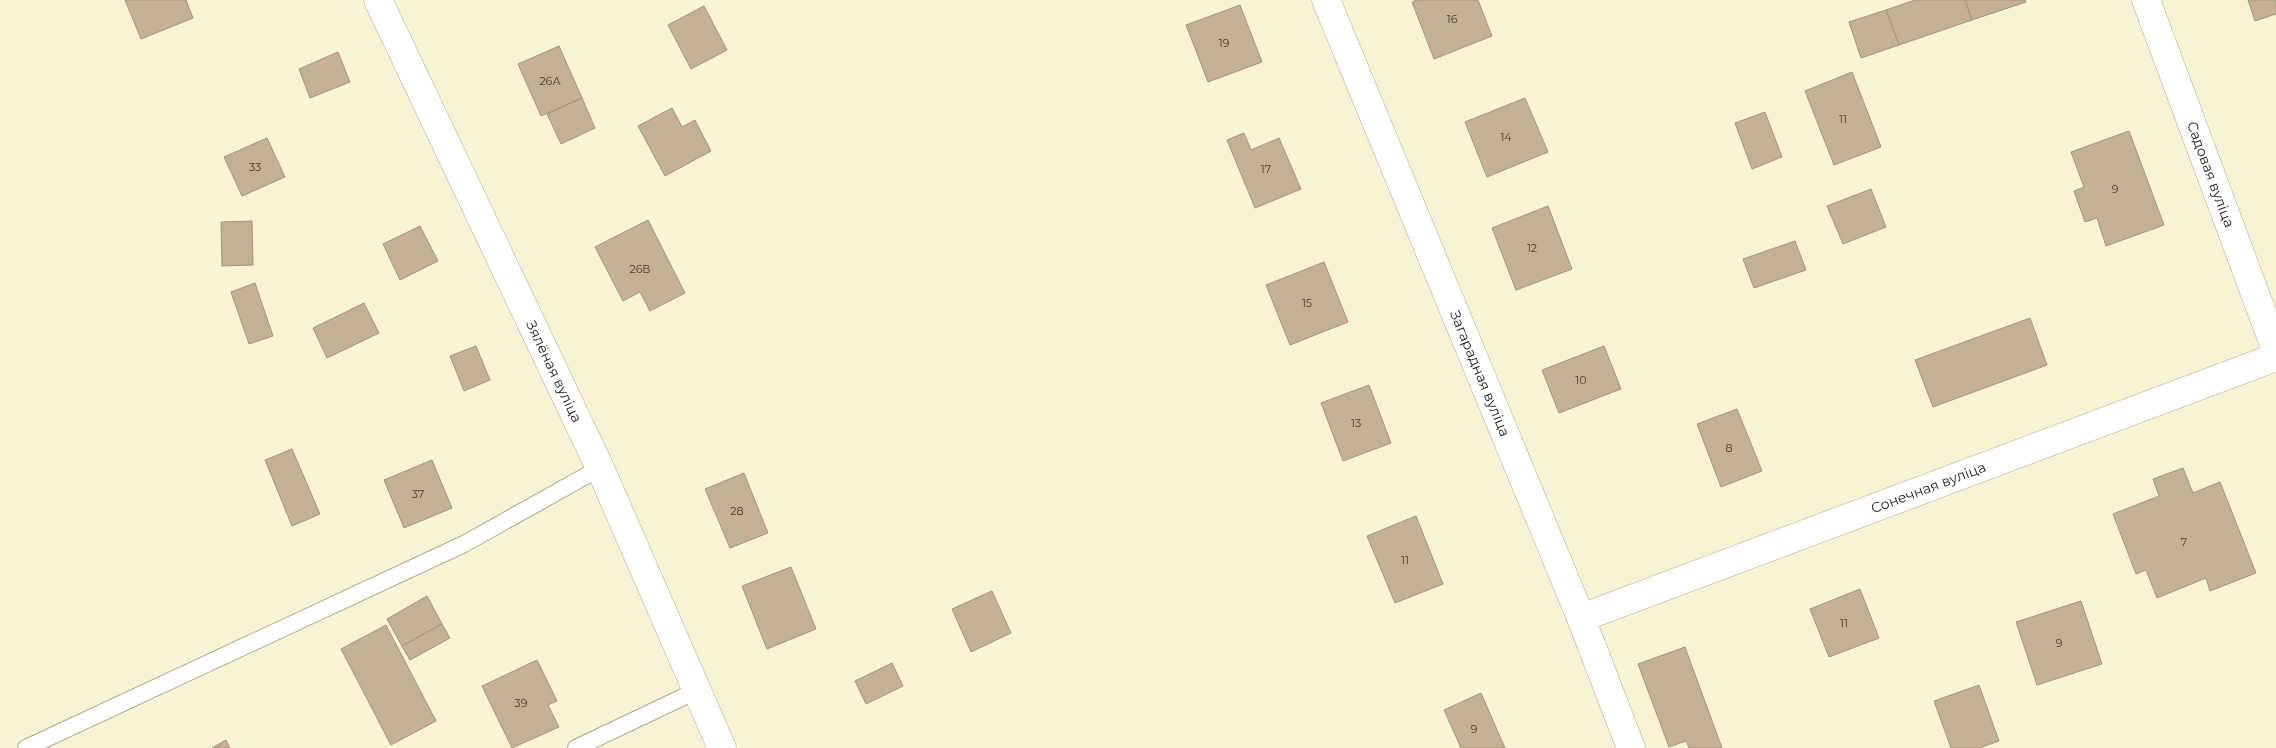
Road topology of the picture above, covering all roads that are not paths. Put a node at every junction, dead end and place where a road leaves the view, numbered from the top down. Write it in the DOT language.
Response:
graph roads {
  1 [pos="378,0"];
  2 [pos="1326,0"];
  3 [pos="2146,0"];
  4 [pos="2276,350"];
  5 [pos="2276,357"];
  6 [pos="600,468"];
  7 [pos="1581,618"];
  8 [pos="698,690"];
  9 [pos="26,748"];
  10 [pos="576,748"];
  11 [pos="722,748"];
  12 [pos="1631,748"];
  1 -- 6 [label="street, Зялёная вуліца"];
  2 -- 7 [label="street, Загарадная вуліца"];
  3 -- 4 [label="street, Садовая вуліца"];
  5 -- 7 [label="street, Сонечная вуліца"];
  6 -- 8 [label="street, Зялёная вуліца"];
  6 -- 9 [label="lane"];
  7 -- 12 [label="street, Загарадная вуліца"];
  8 -- 10 [label="lane"];
  8 -- 11 [label="street, Зялёная вуліца"];
}
